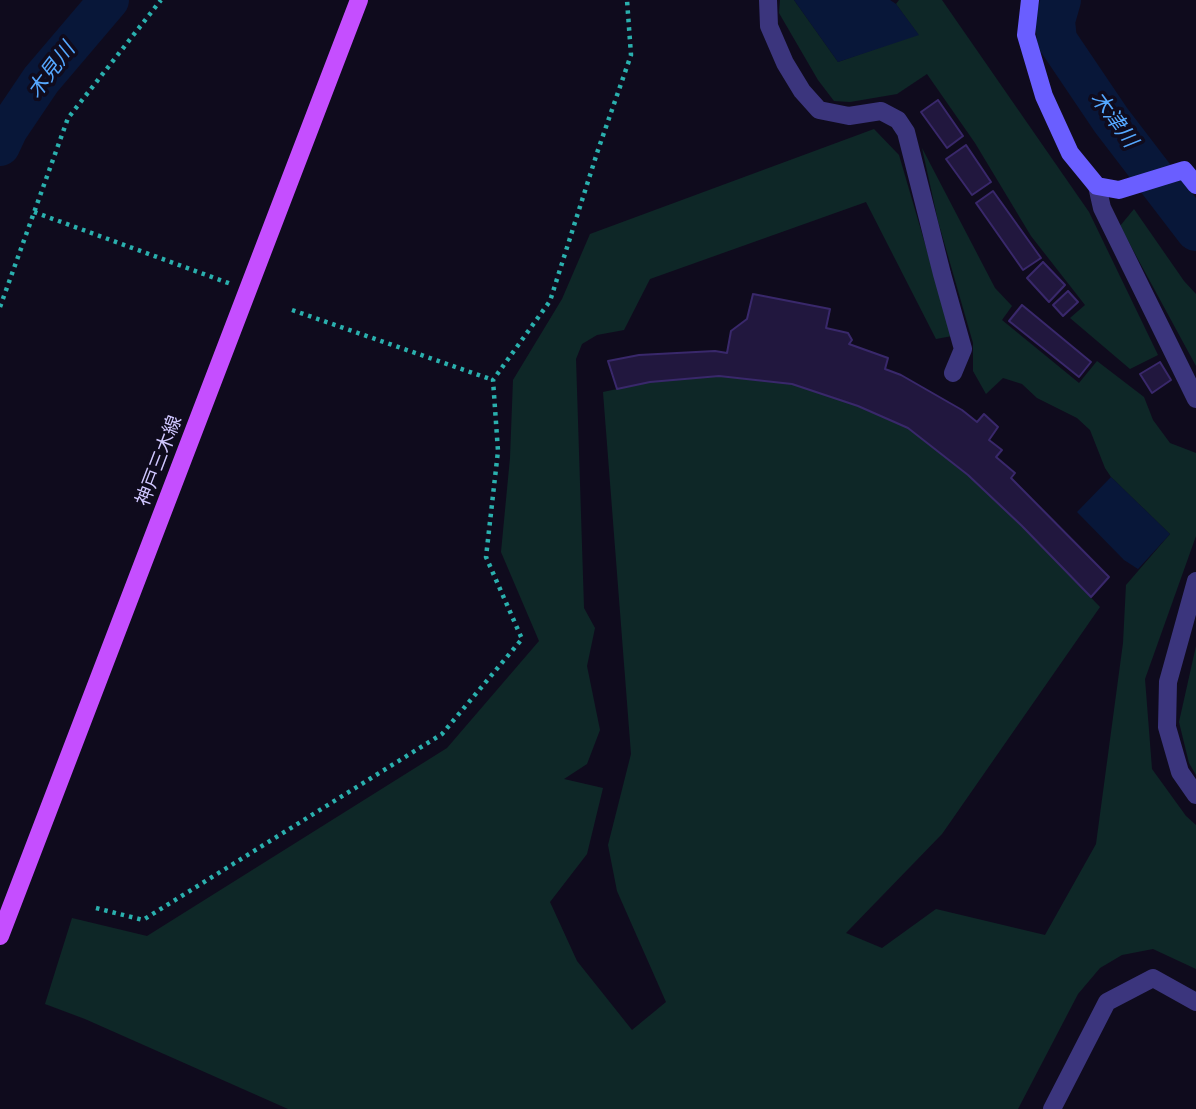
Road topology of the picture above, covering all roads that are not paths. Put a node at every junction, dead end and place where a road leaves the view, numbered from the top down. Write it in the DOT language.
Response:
graph roads {
  1 [pos="359,0"];
  2 [pos="768,0"];
  3 [pos="1030,0"];
  4 [pos="1196,185"];
  5 [pos="1097,186"];
  6 [pos="953,373"];
  7 [pos="1196,399"];
  8 [pos="1196,581"];
  9 [pos="1196,795"];
  10 [pos="0,936"];
  11 [pos="1196,1002"];
  12 [pos="1052,1109"];
  1 -- 10 [label="main road, 神戸三木線"];
  2 -- 6 [label="street"];
  3 -- 5 [label="street"];
  4 -- 5 [label="street"];
  5 -- 7 [label="street"];
  8 -- 9 [label="street"];
  11 -- 12 [label="street"];
}
